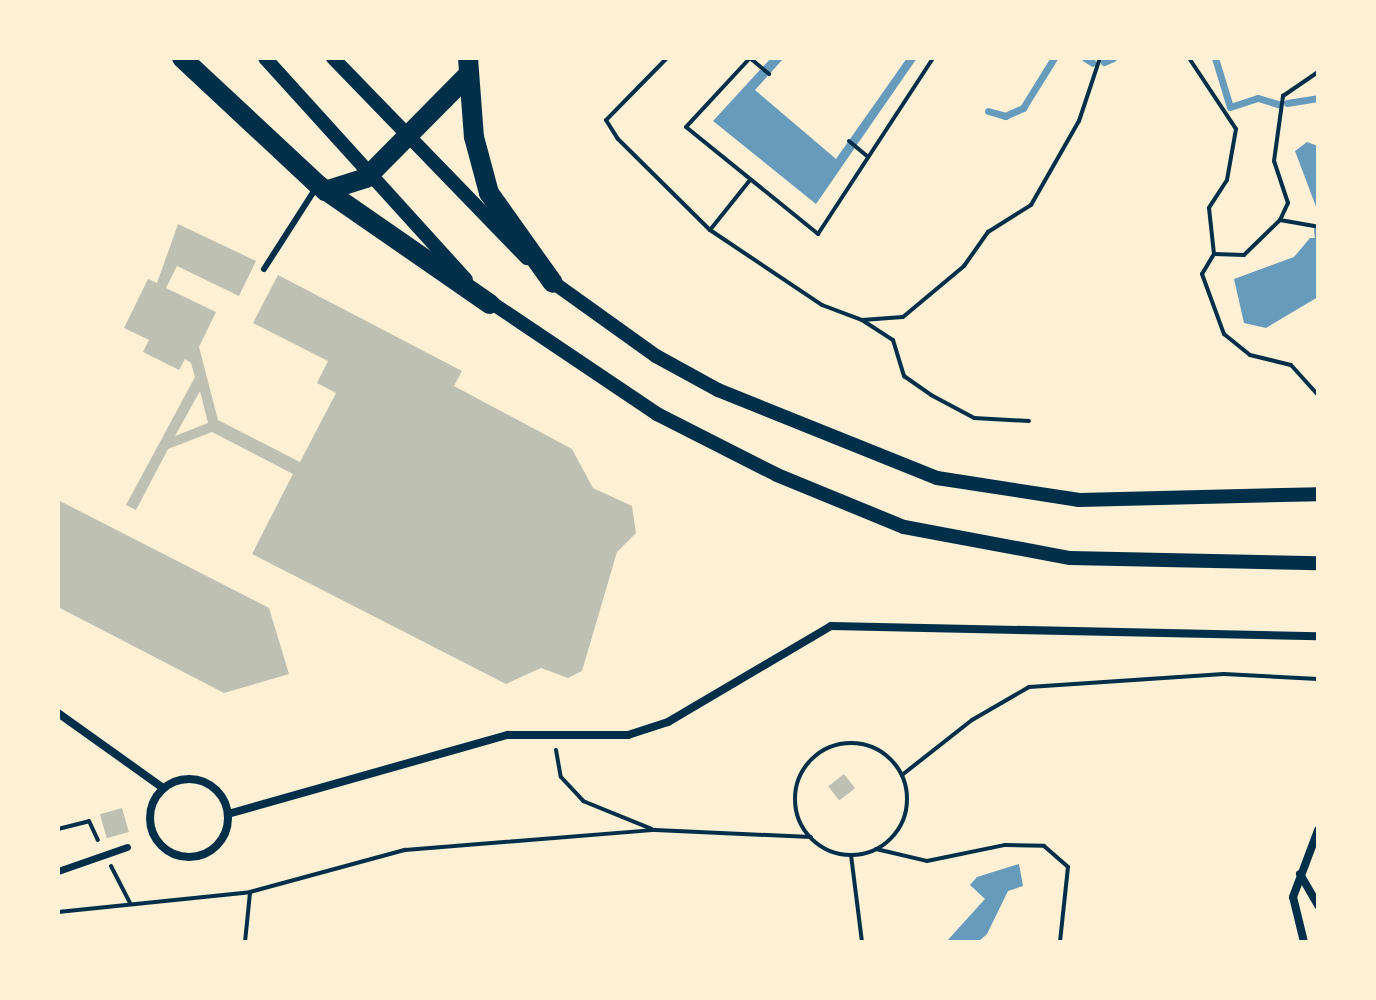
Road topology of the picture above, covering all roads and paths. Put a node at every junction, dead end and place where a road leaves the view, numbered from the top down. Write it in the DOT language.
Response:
graph roads {
  1 [pos="182,58"];
  2 [pos="265,58"];
  3 [pos="333,58"];
  4 [pos="667,58"];
  5 [pos="750,58"];
  6 [pos="933,58"];
  7 [pos="1100,58"];
  8 [pos="1189,58"];
  9 [pos="468,67"];
  10 [pos="1318,72"];
  11 [pos="769,74"];
  12 [pos="406,139"];
  13 [pos="849,141"];
  14 [pos="868,157"];
  15 [pos="366,178"];
  16 [pos="750,180"];
  17 [pos="322,188"];
  18 [pos="1280,220"];
  19 [pos="1318,227"];
  20 [pos="710,230"];
  21 [pos="1214,254"];
  22 [pos="264,269"];
  23 [pos="553,283"];
  24 [pos="490,304"];
  25 [pos="862,320"];
  26 [pos="1318,395"];
  27 [pos="1029,421"];
  28 [pos="1318,494"];
  29 [pos="1318,563"];
  30 [pos="1318,636"];
  31 [pos="1318,679"];
  32 [pos="58,713"];
  33 [pos="541,735"];
  34 [pos="902,775"];
  35 [pos="163,788"];
  36 [pos="228,814"];
  37 [pos="655,830"];
  38 [pos="1318,830"];
  39 [pos="811,837"];
  40 [pos="127,847"];
  41 [pos="876,849"];
  42 [pos="851,855"];
  43 [pos="58,871"];
  44 [pos="1300,874"];
  45 [pos="250,892"];
  46 [pos="1316,900"];
  47 [pos="58,912"];
  48 [pos="245,942"];
  49 [pos="862,942"];
  50 [pos="1060,942"];
  51 [pos="1304,942"];
  1 -- 17 [label="main road"];
  2 -- 15 [label="street"];
  3 -- 12 [label="street"];
  4 -- 20 [label="path"];
  5 -- 11 [label="path"];
  5 -- 16 [label="path"];
  6 -- 14 [label="path"];
  7 -- 25 [label="path"];
  8 -- 21 [label="path"];
  9 -- 12 [label="main road"];
  9 -- 23 [label="main road"];
  10 -- 18 [label="path"];
  12 -- 15 [label="main road"];
  12 -- 23 [label="street"];
  13 -- 14 [label="path"];
  14 -- 16 [label="path"];
  15 -- 17 [label="main road"];
  15 -- 24 [label="street"];
  16 -- 20 [label="path"];
  17 -- 22 [label="lane"];
  17 -- 24 [label="main road"];
  18 -- 19 [label="path"];
  18 -- 21 [label="path"];
  20 -- 25 [label="path"];
  21 -- 26 [label="path"];
  23 -- 28 [label="street"];
  24 -- 29 [label="street"];
  25 -- 27 [label="path"];
  30 -- 33 [label="street"];
  31 -- 34 [label="path"];
  32 -- 35 [label="street"];
  33 -- 36 [label="street"];
  33 -- 37 [label="path"];
  34 -- 39 [label="path"];
  34 -- 41 [label="path"];
  35 -- 36 [label="street"];
  35 -- 36 [label="street"];
  37 -- 39 [label="path"];
  37 -- 45 [label="path"];
  38 -- 44 [label="street"];
  39 -- 42 [label="path"];
  40 -- 43 [label="street"];
  41 -- 42 [label="path"];
  41 -- 50 [label="path"];
  42 -- 49 [label="path"];
  44 -- 46 [label="street"];
  44 -- 51 [label="street"];
  45 -- 47 [label="path"];
  45 -- 48 [label="path"];
}
